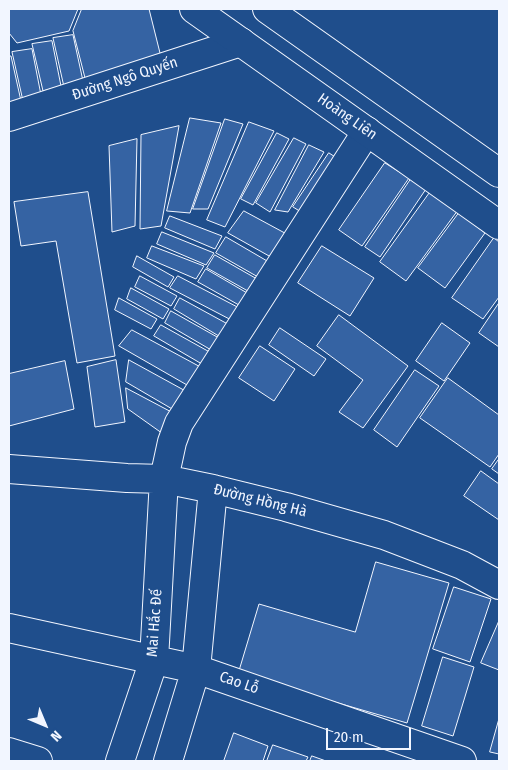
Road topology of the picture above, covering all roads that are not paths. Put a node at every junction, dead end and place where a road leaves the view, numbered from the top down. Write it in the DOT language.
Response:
graph roads {
  1 [pos="194,9"];
  2 [pos="268,9"];
  3 [pos="241,42"];
  4 [pos="9,116"];
  5 [pos="367,131"];
  6 [pos="499,173"];
  7 [pos="499,225"];
  8 [pos="9,469"];
  9 [pos="164,479"];
  10 [pos="213,490"];
  11 [pos="499,585"];
  12 [pos="9,628"];
  13 [pos="154,660"];
  14 [pos="196,668"];
  15 [pos="9,752"];
  16 [pos="38,761"];
  17 [pos="120,761"];
  18 [pos="168,761"];
  19 [pos="462,761"];
  1 -- 3 [label="street, Hoàng Liên"];
  2 -- 3 [label="street"];
  2 -- 6 [label="street"];
  3 -- 4 [label="street, Đường Ngô Quyến"];
  3 -- 5 [label="street, Hoàng Liên"];
  5 -- 7 [label="street, Hoàng Liên"];
  5 -- 9 [label="street, Mai Hắc Đế"];
  8 -- 9 [label="street, Đường Hồng Hà"];
  9 -- 10 [label="street, Đường Hồng Hà"];
  9 -- 13 [label="street, Mai Hắc Đế"];
  10 -- 11 [label="street, Đường Hồng Hà"];
  10 -- 14 [label="street"];
  12 -- 13 [label="street, Cao Lỗ"];
  13 -- 14 [label="street, Cao Lỗ"];
  13 -- 17 [label="street, Mai Hắc Đế"];
  14 -- 18 [label="street"];
  14 -- 19 [label="street, Cao Lỗ"];
  15 -- 16 [label="street"];
}
